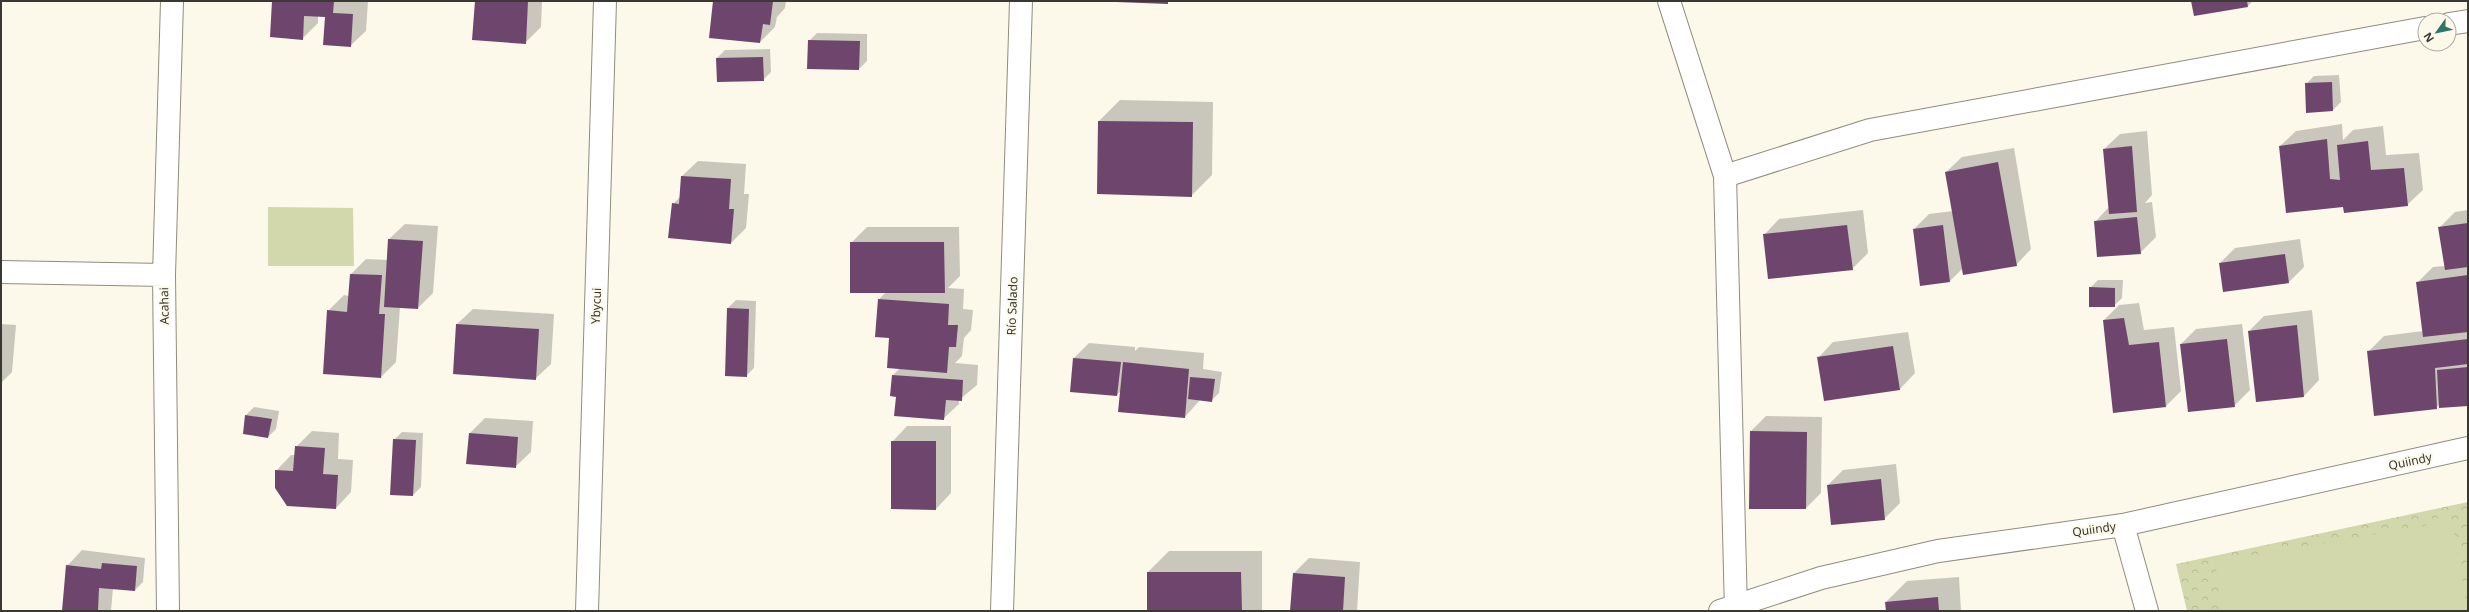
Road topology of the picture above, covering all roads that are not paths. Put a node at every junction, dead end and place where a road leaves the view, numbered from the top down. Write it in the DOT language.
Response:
graph roads {
  1 [pos="172,1"];
  2 [pos="605,1"];
  3 [pos="1021,1"];
  4 [pos="1669,1"];
  5 [pos="2468,21"];
  6 [pos="2457,23"];
  7 [pos="2417,29"];
  8 [pos="1726,176"];
  9 [pos="1,272"];
  10 [pos="164,275"];
  11 [pos="2468,448"];
  12 [pos="2123,525"];
  13 [pos="1730,610"];
  14 [pos="168,611"];
  15 [pos="587,611"];
  16 [pos="1002,611"];
  17 [pos="2147,611"];
  1 -- 10 [label="street, Acahai"];
  2 -- 15 [label="street, Ybycui"];
  3 -- 16 [label="street, Río Salado"];
  4 -- 8 [label="street"];
  5 -- 6 [label="street"];
  7 -- 8 [label="street"];
  8 -- 13 [label="street"];
  9 -- 10 [label="street"];
  10 -- 14 [label="street, Acahai"];
  11 -- 12 [label="street, Quiindy"];
  12 -- 13 [label="street, Quiindy"];
  12 -- 17 [label="street"];
}
